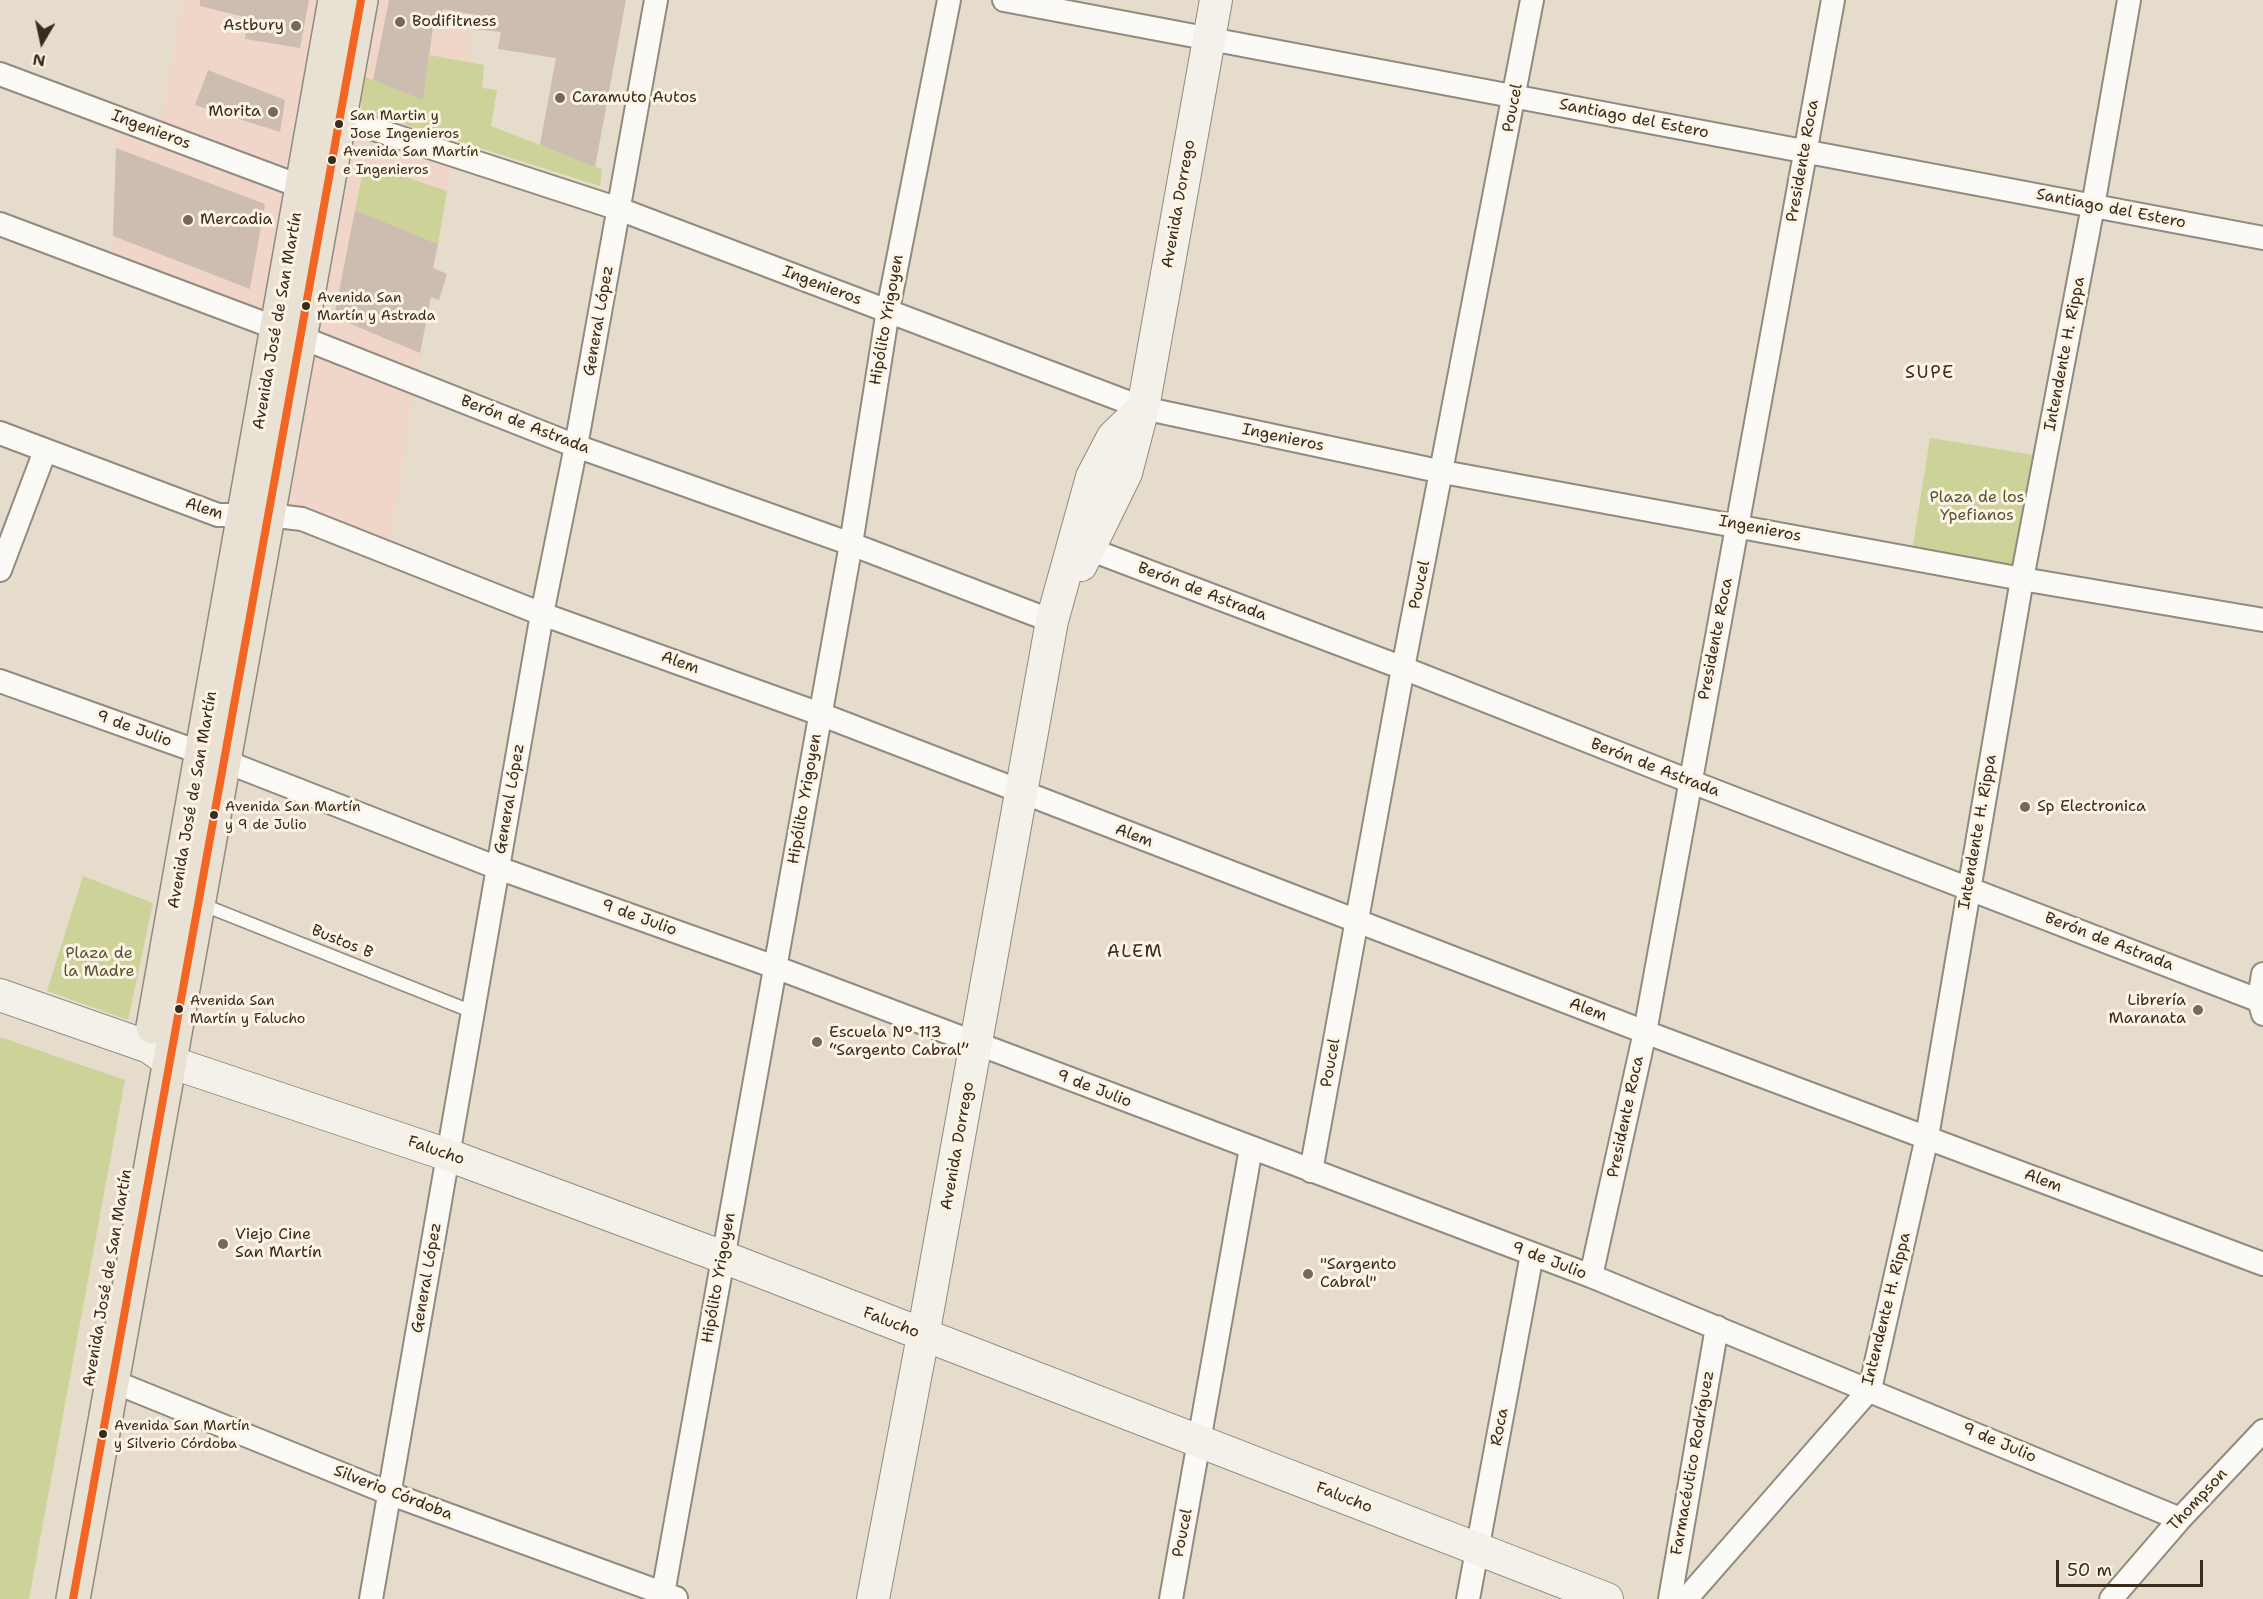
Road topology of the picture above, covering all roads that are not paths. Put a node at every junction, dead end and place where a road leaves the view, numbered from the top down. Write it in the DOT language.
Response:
graph roads {
  1 [pos="335,0"];
  2 [pos="361,0"];
  3 [pos="656,0"];
  4 [pos="949,0"];
  5 [pos="1004,0"];
  6 [pos="1216,0"];
  7 [pos="1532,0"];
  8 [pos="1833,0"];
  9 [pos="2129,0"];
  10 [pos="1208,39"];
  11 [pos="0,74"];
  12 [pos="1515,97"];
  13 [pos="340,118"];
  14 [pos="1805,151"];
  15 [pos="302,187"];
  16 [pos="2093,206"];
  17 [pos="619,209"];
  18 [pos="0,224"];
  19 [pos="2263,238"];
  20 [pos="888,310"];
  21 [pos="288,334"];
  22 [pos="1143,408"];
  23 [pos="0,433"];
  24 [pos="576,446"];
  25 [pos="45,452"];
  26 [pos="1443,472"];
  27 [pos="1083,505"];
  28 [pos="256,515"];
  29 [pos="1737,525"];
  30 [pos="851,544"];
  31 [pos="1089,549"];
  32 [pos="0,570"];
  33 [pos="2022,579"];
  34 [pos="542,614"];
  35 [pos="2263,620"];
  36 [pos="1052,621"];
  37 [pos="1403,668"];
  38 [pos="0,681"];
  39 [pos="820,714"];
  40 [pos="213,757"];
  41 [pos="1689,782"];
  42 [pos="1021,793"];
  43 [pos="498,868"];
  44 [pos="1968,887"];
  45 [pos="198,903"];
  46 [pos="1357,921"];
  47 [pos="775,967"];
  48 [pos="2263,974"];
  49 [pos="0,995"];
  50 [pos="2262,1006"];
  51 [pos="473,1012"];
  52 [pos="0,1016"];
  53 [pos="1645,1032"];
  54 [pos="976,1044"];
  55 [pos="155,1059"];
  56 [pos="1927,1137"];
  57 [pos="1251,1148"];
  58 [pos="448,1155"];
  59 [pos="1311,1171"];
  60 [pos="1532,1254"];
  61 [pos="723,1257"];
  62 [pos="2263,1264"];
  63 [pos="1591,1276"];
  64 [pos="1717,1328"];
  65 [pos="924,1336"];
  66 [pos="112,1381"];
  67 [pos="1870,1389"];
  68 [pos="2263,1431"];
  69 [pos="1200,1442"];
  70 [pos="391,1494"];
  71 [pos="2180,1518"];
  72 [pos="1477,1549"];
  73 [pos="667,1597"];
  74 [pos="51,1599"];
  75 [pos="73,1599"];
  76 [pos="371,1599"];
  77 [pos="873,1599"];
  78 [pos="1170,1599"];
  79 [pos="1468,1599"];
  80 [pos="1607,1599"];
  81 [pos="1670,1599"];
  82 [pos="1686,1599"];
  83 [pos="2111,1599"];
  1 -- 15 [label="main road, Avenida José de San Martín"];
  2 -- 13 [label="main road, Avenida José de San Martín"];
  3 -- 17 [label="street, General López"];
  4 -- 20 [label="street, Hipólito Yrigoyen"];
  5 -- 10 [label="street, Santiago del Estero"];
  6 -- 10 [label="main road, Avenida Dorrego"];
  7 -- 12 [label="street, Poucel"];
  8 -- 14 [label="street, Presidente Roca"];
  9 -- 16 [label="street, Intendente H. Rippa"];
  10 -- 12 [label="street, Santiago del Estero"];
  10 -- 22 [label="main road, Avenida Dorrego"];
  11 -- 15 [label="street, Ingenieros"];
  12 -- 14 [label="street, Santiago del Estero"];
  12 -- 26 [label="street, Poucel"];
  13 -- 17 [label="street, Ingenieros"];
  13 -- 21 [label="main road, Avenida José de San Martín"];
  14 -- 16 [label="street, Santiago del Estero"];
  14 -- 29 [label="street, Presidente Roca"];
  15 -- 21 [label="main road, Avenida José de San Martín"];
  16 -- 19 [label="street, Santiago del Estero"];
  16 -- 33 [label="street, Intendente H. Rippa"];
  17 -- 20 [label="street, Ingenieros"];
  17 -- 24 [label="street, General López"];
  18 -- 21 [label="street, Berón de Astrada"];
  20 -- 22 [label="street, Ingenieros"];
  20 -- 30 [label="street, Hipólito Yrigoyen"];
  21 -- 24 [label="street, Berón de Astrada"];
  21 -- 28 [label="main road, Avenida José de San Martín"];
  22 -- 26 [label="street, Ingenieros"];
  22 -- 27 [label="main road, Avenida Dorrego"];
  22 -- 31 [label="main road, Avenida Dorrego"];
  23 -- 25 [label="street, Alem"];
  24 -- 30 [label="street, Berón de Astrada"];
  24 -- 34 [label="street, General López"];
  25 -- 28 [label="street, Alem"];
  25 -- 32 [label="street"];
  26 -- 29 [label="street, Ingenieros"];
  26 -- 37 [label="street, Poucel"];
  27 -- 31 [label="street"];
  27 -- 36 [label="main road, Avenida Dorrego"];
  28 -- 34 [label="street, Alem"];
  28 -- 40 [label="main road, Avenida José de San Martín"];
  29 -- 33 [label="street, Ingenieros"];
  29 -- 41 [label="street, Presidente Roca"];
  30 -- 36 [label="street, Berón de Astrada"];
  30 -- 39 [label="street, Hipólito Yrigoyen"];
  31 -- 36 [label="main road, Avenida Dorrego"];
  31 -- 37 [label="street, Berón de Astrada"];
  33 -- 35 [label="street, Ingenieros"];
  33 -- 44 [label="street, Intendente H. Rippa"];
  34 -- 39 [label="street, Alem"];
  34 -- 43 [label="street, General López"];
  36 -- 42 [label="main road, Avenida Dorrego"];
  37 -- 41 [label="street, Berón de Astrada"];
  37 -- 46 [label="street, Poucel"];
  38 -- 40 [label="street, 9 de Julio"];
  39 -- 42 [label="street, Alem"];
  39 -- 47 [label="street, Hipólito Yrigoyen"];
  40 -- 43 [label="street, 9 de Julio"];
  40 -- 45 [label="main road, Avenida José de San Martín"];
  40 -- 55 [label="main road, Avenida José de San Martín"];
  41 -- 44 [label="street, Berón de Astrada"];
  41 -- 53 [label="street, Presidente Roca"];
  42 -- 46 [label="street, Alem"];
  42 -- 54 [label="main road, Avenida Dorrego"];
  43 -- 47 [label="street, 9 de Julio"];
  43 -- 51 [label="street, General López"];
  44 -- 50 [label="street, Berón de Astrada"];
  44 -- 56 [label="street, Intendente H. Rippa"];
  45 -- 51 [label="lane, Bustos B"];
  45 -- 55 [label="main road, Avenida José de San Martín"];
  46 -- 53 [label="street, Alem"];
  46 -- 59 [label="street, Poucel"];
  47 -- 54 [label="street, 9 de Julio"];
  47 -- 61 [label="street, Hipólito Yrigoyen"];
  48 -- 50 [label="street"];
  49 -- 55 [label="main road, Falucho"];
  51 -- 58 [label="street, General López"];
  52 -- 55 [label="main road, Falucho"];
  53 -- 56 [label="street, Alem"];
  53 -- 63 [label="street, Presidente Roca"];
  54 -- 57 [label="street, 9 de Julio"];
  54 -- 65 [label="main road, Avenida Dorrego"];
  55 -- 58 [label="main road, Falucho"];
  55 -- 66 [label="main road, Avenida José de San Martín"];
  55 -- 74 [label="main road, Avenida José de San Martín"];
  56 -- 62 [label="street, Alem"];
  56 -- 67 [label="street, Intendente H. Rippa"];
  57 -- 59 [label="street, 9 de Julio"];
  57 -- 69 [label="street, Poucel"];
  58 -- 61 [label="main road, Falucho"];
  58 -- 70 [label="street, General López"];
  59 -- 60 [label="street, 9 de Julio"];
  60 -- 63 [label="street, 9 de Julio"];
  60 -- 72 [label="street, Roca"];
  61 -- 65 [label="main road, Falucho"];
  61 -- 73 [label="street, Hipólito Yrigoyen"];
  63 -- 64 [label="street, 9 de Julio"];
  64 -- 67 [label="street, 9 de Julio"];
  64 -- 81 [label="street, Farmacéutico Rodríguez"];
  65 -- 69 [label="main road, Falucho"];
  65 -- 77 [label="main road, Avenida Dorrego"];
  66 -- 70 [label="street, Silverio Córdoba"];
  66 -- 75 [label="main road, Avenida José de San Martín"];
  67 -- 71 [label="street, 9 de Julio"];
  67 -- 82 [label="street, Intendente H. Rippa"];
  68 -- 71 [label="street, Thompson"];
  69 -- 72 [label="main road, Falucho"];
  69 -- 78 [label="street, Poucel"];
  70 -- 73 [label="street, Silverio Córdoba"];
  70 -- 76 [label="street, General López"];
  71 -- 83 [label="street, Thompson"];
  72 -- 79 [label="street, Roca"];
  72 -- 80 [label="main road, Falucho"];
}
